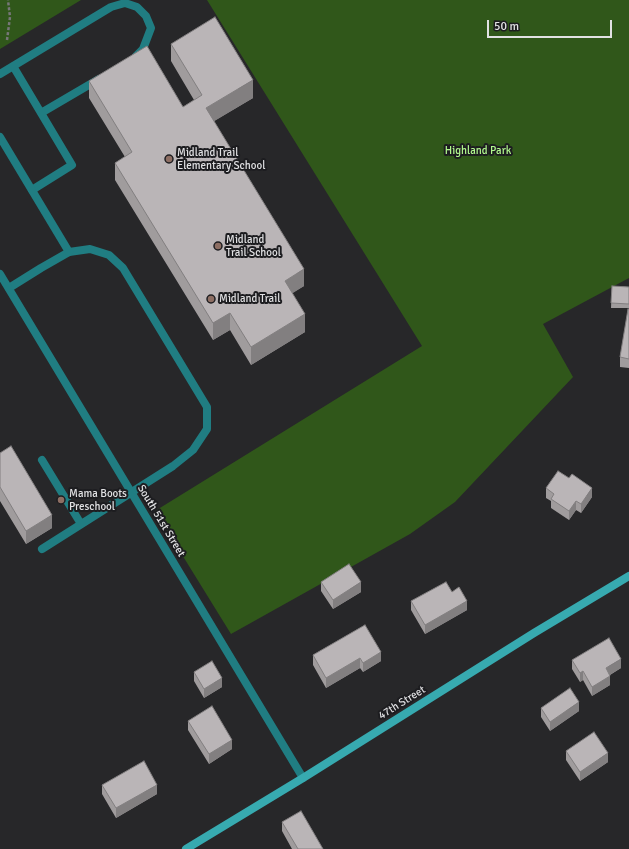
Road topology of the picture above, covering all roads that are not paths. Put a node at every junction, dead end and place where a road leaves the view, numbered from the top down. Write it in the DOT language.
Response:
graph roads {
  1 [pos="131,59"];
  2 [pos="13,66"];
  3 [pos="0,74"];
  4 [pos="106,74"];
  5 [pos="41,113"];
  6 [pos="0,137"];
  7 [pos="32,190"];
  8 [pos="68,252"];
  9 [pos="0,274"];
  10 [pos="9,288"];
  11 [pos="42,460"];
  12 [pos="132,492"];
  13 [pos="81,524"];
  14 [pos="42,549"];
  15 [pos="629,576"];
  16 [pos="303,778"];
  17 [pos="186,849"];
  1 -- 2 [label="street"];
  2 -- 3 [label="street"];
  2 -- 5 [label="street"];
  4 -- 5 [label="street"];
  5 -- 7 [label="street"];
  6 -- 7 [label="street"];
  7 -- 8 [label="street"];
  8 -- 10 [label="street"];
  8 -- 12 [label="street"];
  9 -- 10 [label="street, South 51st Street"];
  10 -- 12 [label="street, South 51st Street"];
  11 -- 13 [label="street"];
  12 -- 13 [label="street"];
  12 -- 16 [label="street, South 51st Street"];
  13 -- 14 [label="street"];
  15 -- 16 [label="main road, 47th Street"];
  16 -- 17 [label="main road, 47th Street"];
}
